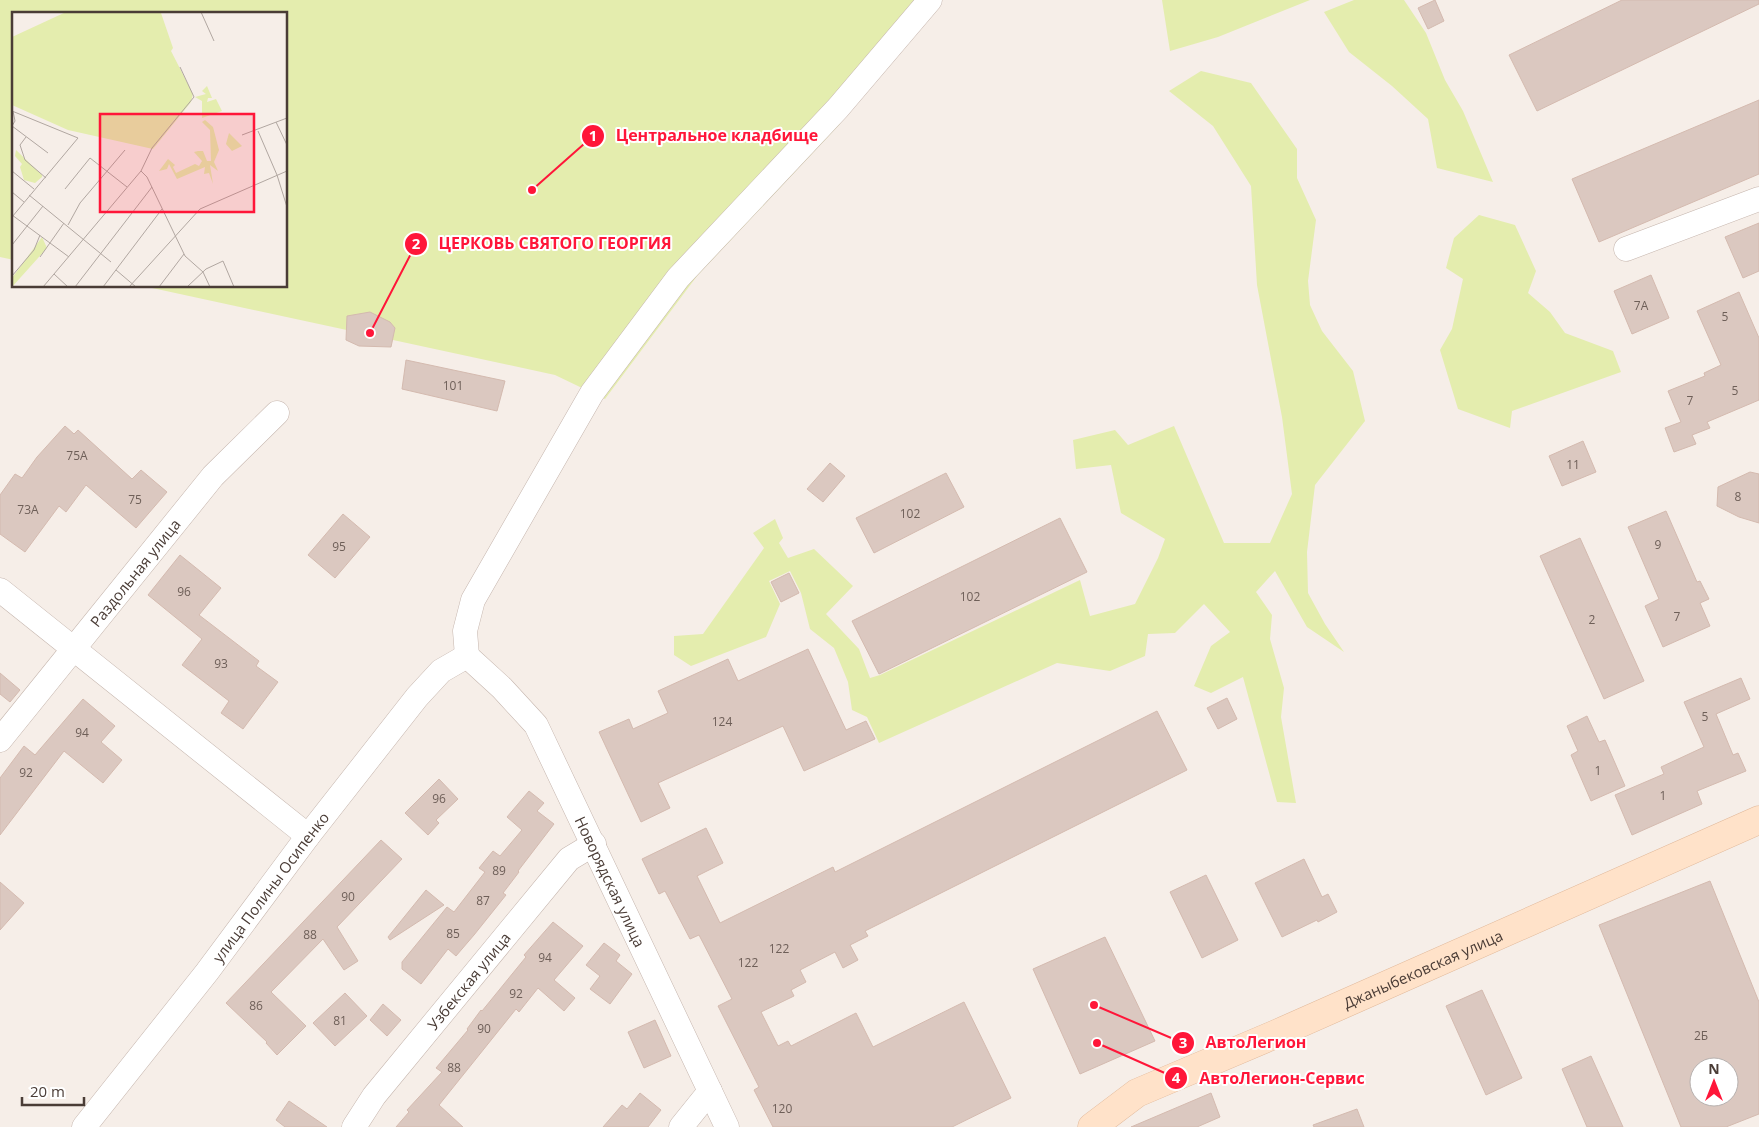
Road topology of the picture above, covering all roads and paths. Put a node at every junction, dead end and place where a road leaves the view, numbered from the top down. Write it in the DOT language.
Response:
graph roads {
  1 [pos="930,0"];
  2 [pos="1759,199"];
  3 [pos="1626,249"];
  4 [pos="277,413"];
  5 [pos="0,590"];
  6 [pos="74,650"];
  7 [pos="467,656"];
  8 [pos="0,740"];
  9 [pos="1759,820"];
  10 [pos="308,836"];
  11 [pos="594,844"];
  12 [pos="710,1091"];
  13 [pos="84,1127"];
  14 [pos="354,1127"];
  15 [pos="680,1127"];
  16 [pos="727,1127"];
  17 [pos="1092,1127"];
  1 -- 7 [label="street"];
  2 -- 3 [label="street"];
  4 -- 6 [label="street, Раздольная улица"];
  5 -- 6 [label="street"];
  6 -- 8 [label="street, Раздольная улица"];
  6 -- 10 [label="street"];
  7 -- 10 [label="street, улица Полины Осипенко"];
  7 -- 11 [label="street, Новорядская улица"];
  9 -- 17 [label="main road, Джаныбековская улица"];
  10 -- 13 [label="street, улица Полины Осипенко"];
  11 -- 12 [label="street, Новорядская улица"];
  11 -- 14 [label="street, Узбекская улица"];
  12 -- 15 [label="street"];
  12 -- 16 [label="street, Новорядская улица"];
}
